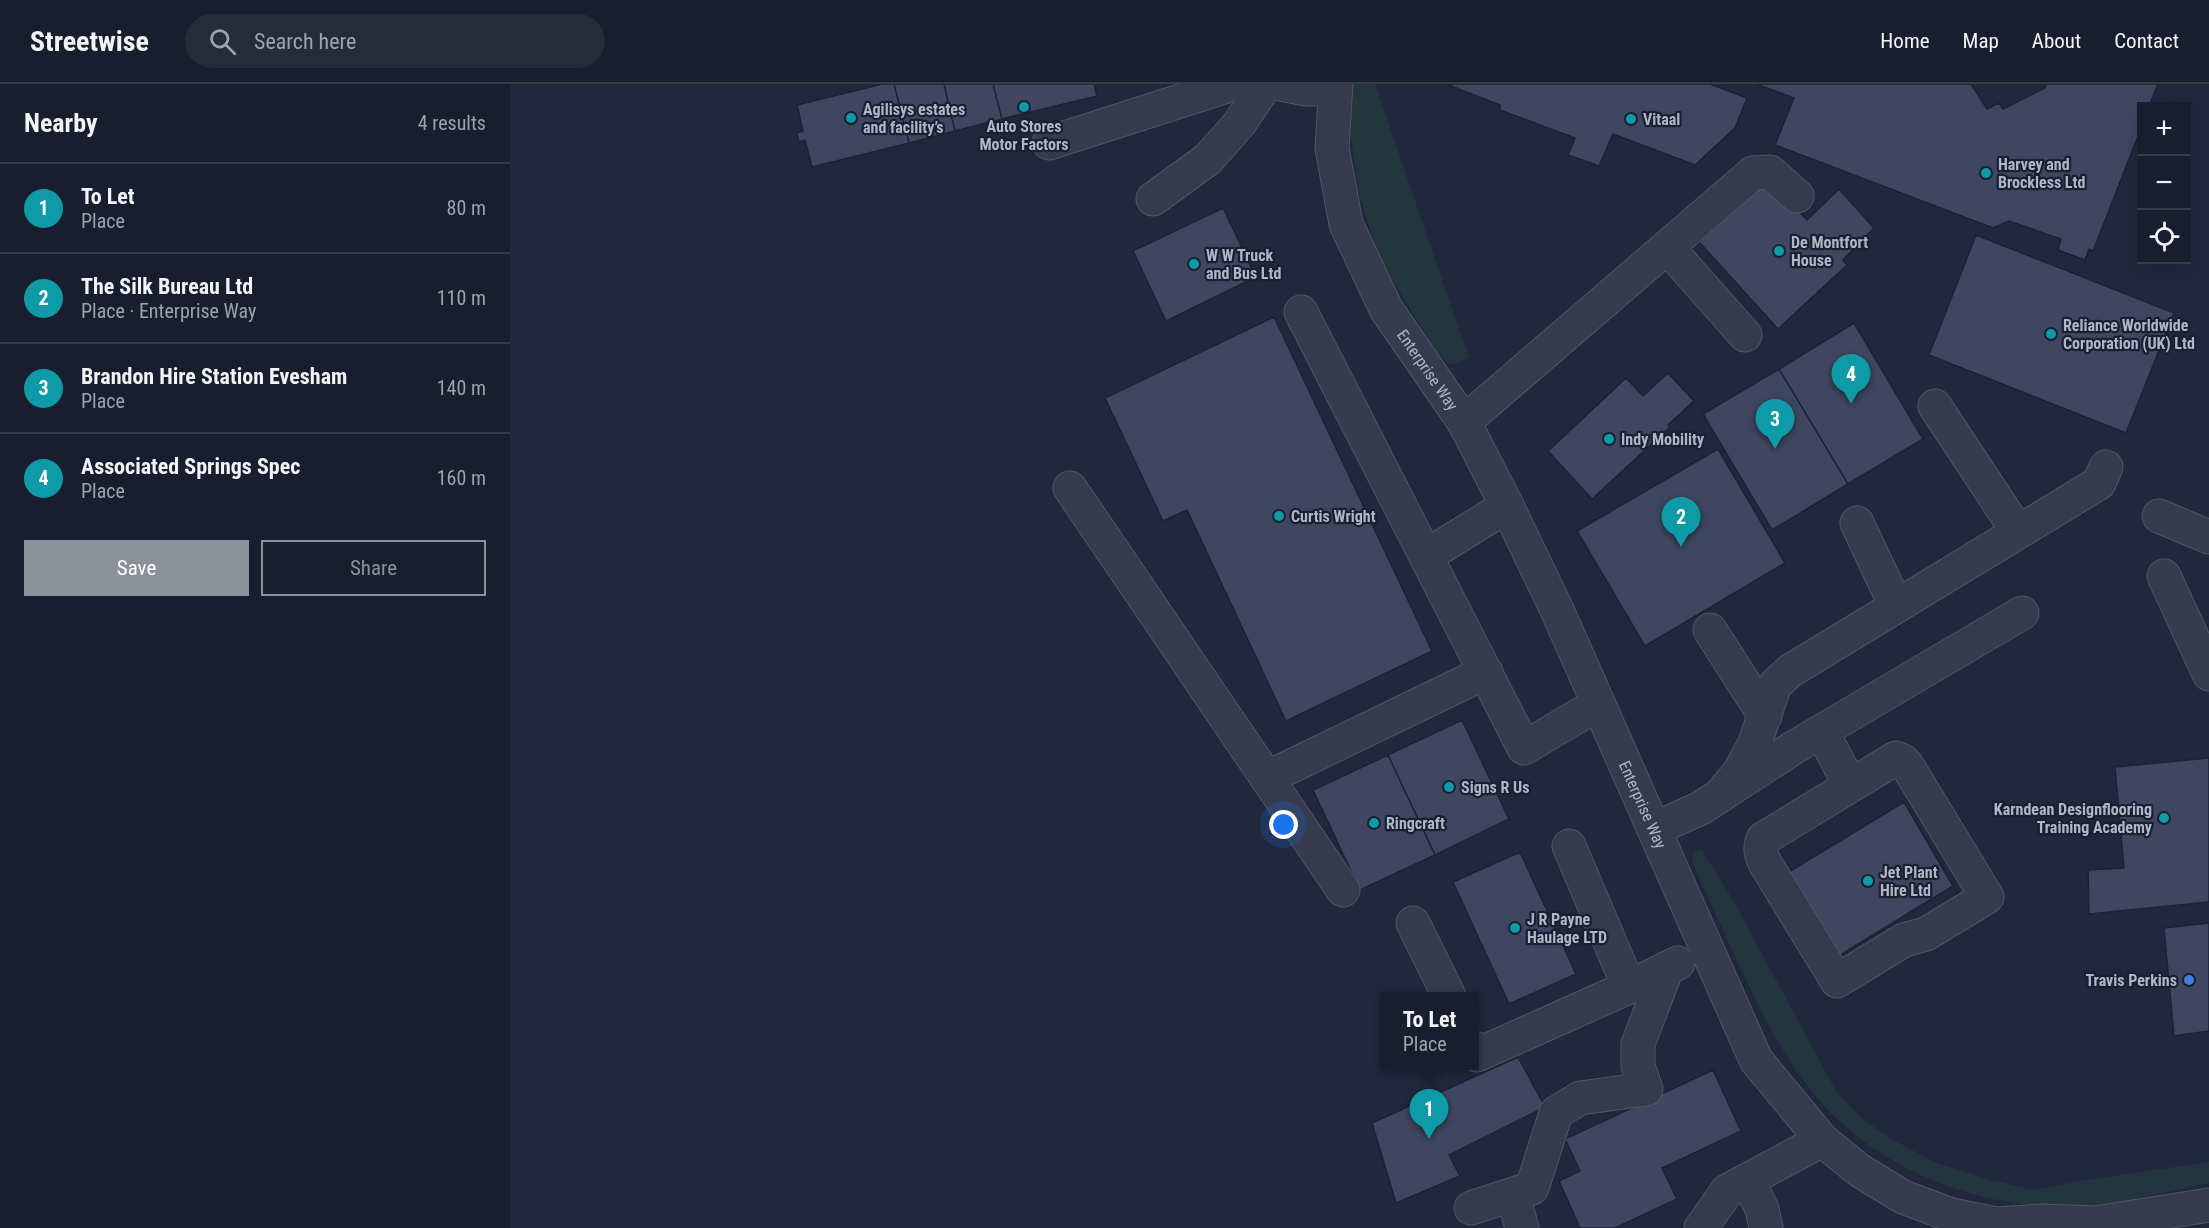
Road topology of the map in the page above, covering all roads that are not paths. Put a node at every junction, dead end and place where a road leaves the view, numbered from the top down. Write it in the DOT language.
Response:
graph roads {
  1 [pos="1233,84"];
  2 [pos="1266,84"];
  3 [pos="1281,84"];
  4 [pos="1335,86"];
  5 [pos="1049,144"];
  6 [pos="1797,196"];
  7 [pos="1153,199"];
  8 [pos="1668,248"];
  9 [pos="1301,312"];
  10 [pos="1745,335"];
  11 [pos="1935,406"];
  12 [pos="1464,422"];
  13 [pos="2106,467"];
  14 [pos="1070,488"];
  15 [pos="1507,506"];
  16 [pos="2159,516"];
  17 [pos="1857,523"];
  18 [pos="2018,532"];
  19 [pos="2209,537"];
  20 [pos="1426,556"];
  21 [pos="2164,576"];
  22 [pos="1896,606"];
  23 [pos="2022,613"];
  24 [pos="1710,630"];
  25 [pos="1486,672"];
  26 [pos="2209,674"];
  27 [pos="1598,704"];
  28 [pos="1765,716"];
  29 [pos="1821,732"];
  30 [pos="1267,778"];
  31 [pos="1851,784"];
  32 [pos="1720,796"];
  33 [pos="1654,829"];
  34 [pos="1569,846"];
  35 [pos="1343,890"];
  36 [pos="1413,923"];
  37 [pos="1707,948"];
  38 [pos="1667,968"];
  39 [pos="1629,987"];
  40 [pos="1447,992"];
  41 [pos="1479,1054"];
  42 [pos="1822,1140"];
  43 [pos="1748,1180"];
  44 [pos="1513,1195"];
  45 [pos="2209,1205"];
  46 [pos="1471,1208"];
  47 [pos="1522,1228"];
  48 [pos="1701,1228"];
  49 [pos="1766,1228"];
  1 -- 5 [label="street"];
  2 -- 7 [label="street"];
  3 -- 4 [label="street"];
  4 -- 12 [label="street, Enterprise Way"];
  6 -- 8 [label="street"];
  8 -- 10 [label="street"];
  8 -- 12 [label="street"];
  9 -- 20 [label="street"];
  11 -- 18 [label="street"];
  12 -- 15 [label="street, Enterprise Way"];
  13 -- 18 [label="street"];
  14 -- 30 [label="street"];
  15 -- 20 [label="street"];
  15 -- 27 [label="street, Enterprise Way"];
  16 -- 19 [label="street"];
  17 -- 22 [label="street"];
  18 -- 22 [label="street"];
  20 -- 25 [label="street"];
  21 -- 26 [label="street"];
  22 -- 28 [label="street"];
  23 -- 29 [label="street"];
  24 -- 28 [label="street"];
  25 -- 27 [label="street"];
  25 -- 30 [label="street"];
  27 -- 33 [label="street, Enterprise Way"];
  28 -- 32 [label="street"];
  29 -- 31 [label="street"];
  29 -- 32 [label="street"];
  30 -- 35 [label="street"];
  31 -- 31 [label="street"];
  32 -- 33 [label="street"];
  33 -- 37 [label="street, Enterprise Way"];
  34 -- 39 [label="street"];
  36 -- 40 [label="street"];
  37 -- 38 [label="street"];
  37 -- 42 [label="street, Enterprise Way"];
  38 -- 39 [label="street"];
  38 -- 44 [label="street"];
  39 -- 41 [label="street"];
  42 -- 43 [label="street"];
  42 -- 45 [label="street, Enterprise Way"];
  43 -- 48 [label="street"];
  43 -- 49 [label="street"];
  44 -- 46 [label="street"];
  44 -- 47 [label="street"];
}
